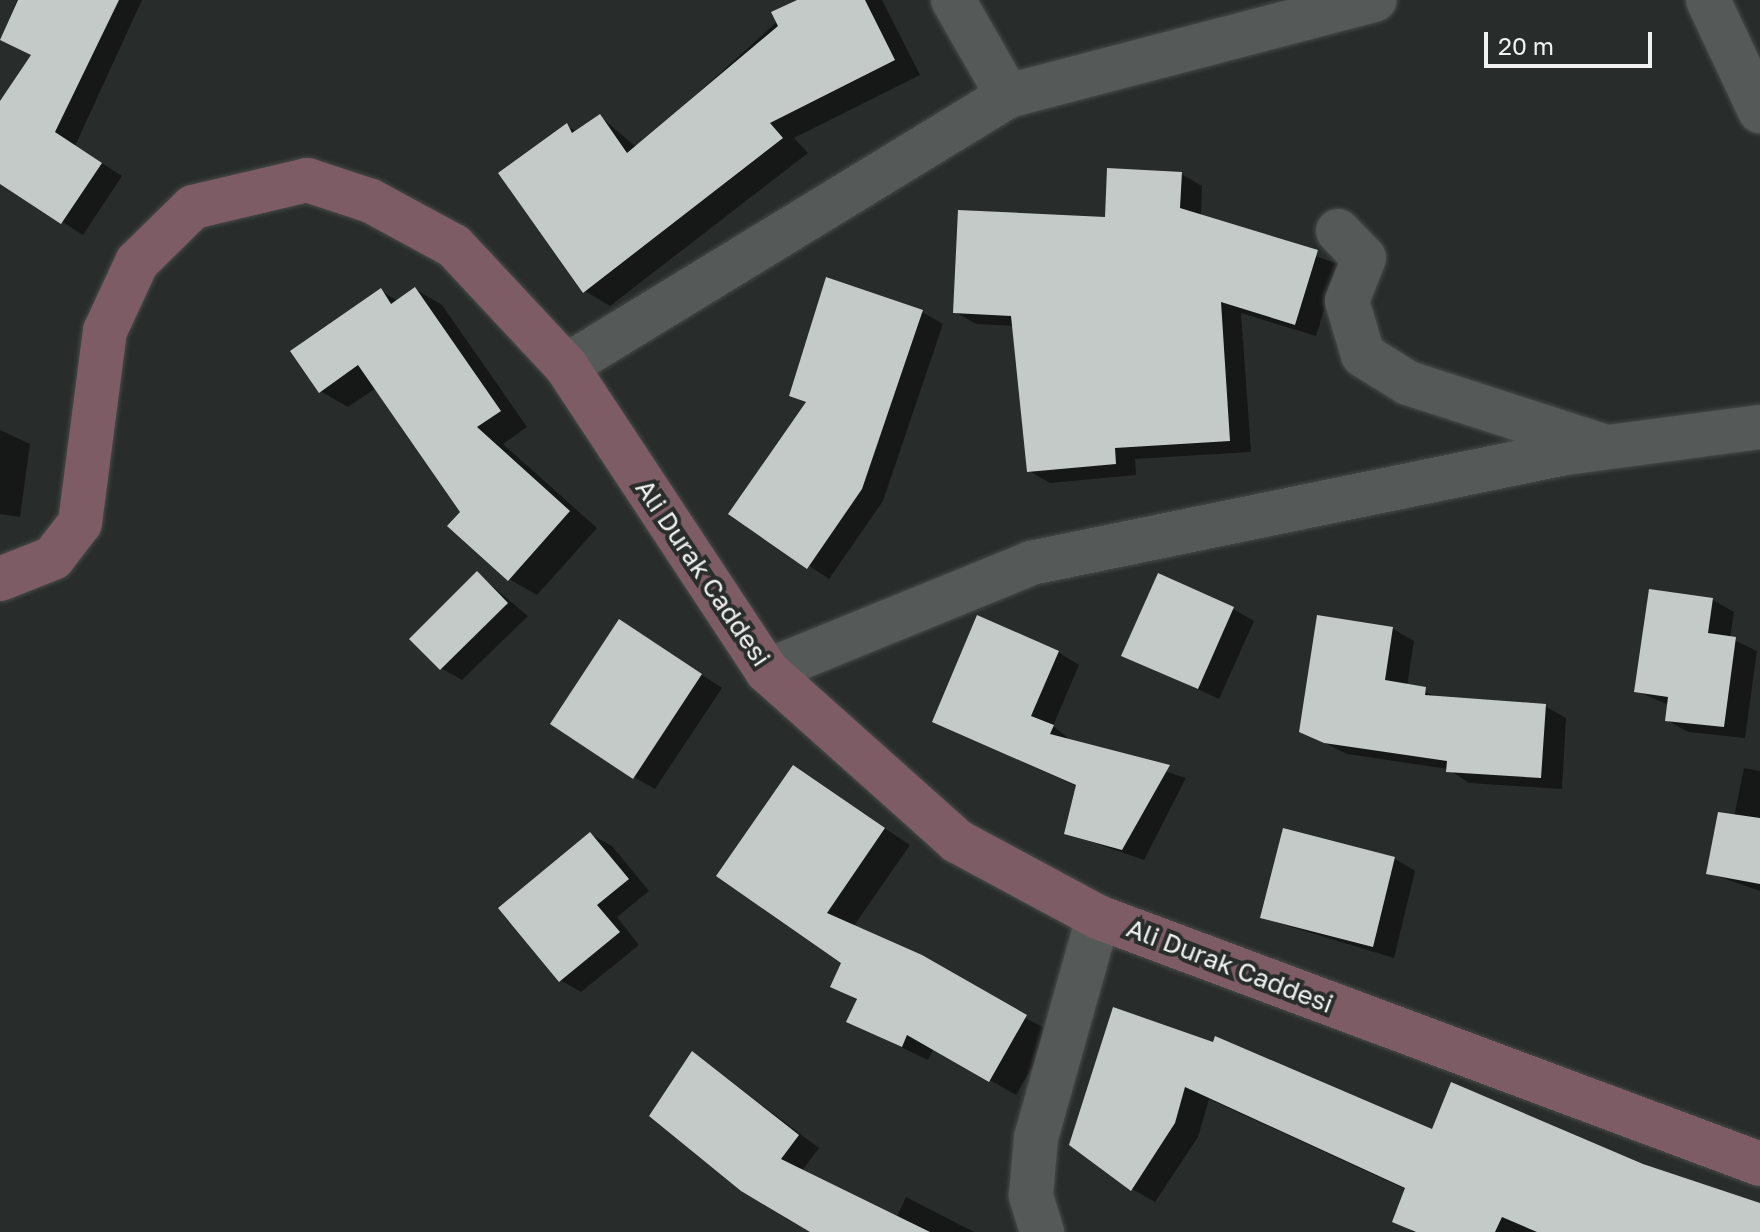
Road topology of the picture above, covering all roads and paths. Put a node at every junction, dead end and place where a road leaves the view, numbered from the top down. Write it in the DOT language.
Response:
graph roads {
  1 [pos="953,0"];
  2 [pos="1375,0"];
  3 [pos="1708,0"];
  4 [pos="1008,96"];
  5 [pos="1760,111"];
  6 [pos="1338,231"];
  7 [pos="566,366"];
  8 [pos="1760,427"];
  9 [pos="1610,447"];
  10 [pos="0,579"];
  11 [pos="767,671"];
  12 [pos="1098,917"];
  13 [pos="1760,1164"];
  14 [pos="1042,1232"];
  1 -- 4 [label="street"];
  2 -- 4 [label="street"];
  3 -- 5 [label="street"];
  4 -- 7 [label="street"];
  6 -- 9 [label="street"];
  7 -- 10 [label="main road, Ali Durak Caddesi"];
  7 -- 11 [label="main road, Ali Durak Caddesi"];
  8 -- 9 [label="street"];
  9 -- 11 [label="street"];
  11 -- 12 [label="main road, Ali Durak Caddesi"];
  12 -- 13 [label="main road, Ali Durak Caddesi"];
  12 -- 14 [label="street"];
}
